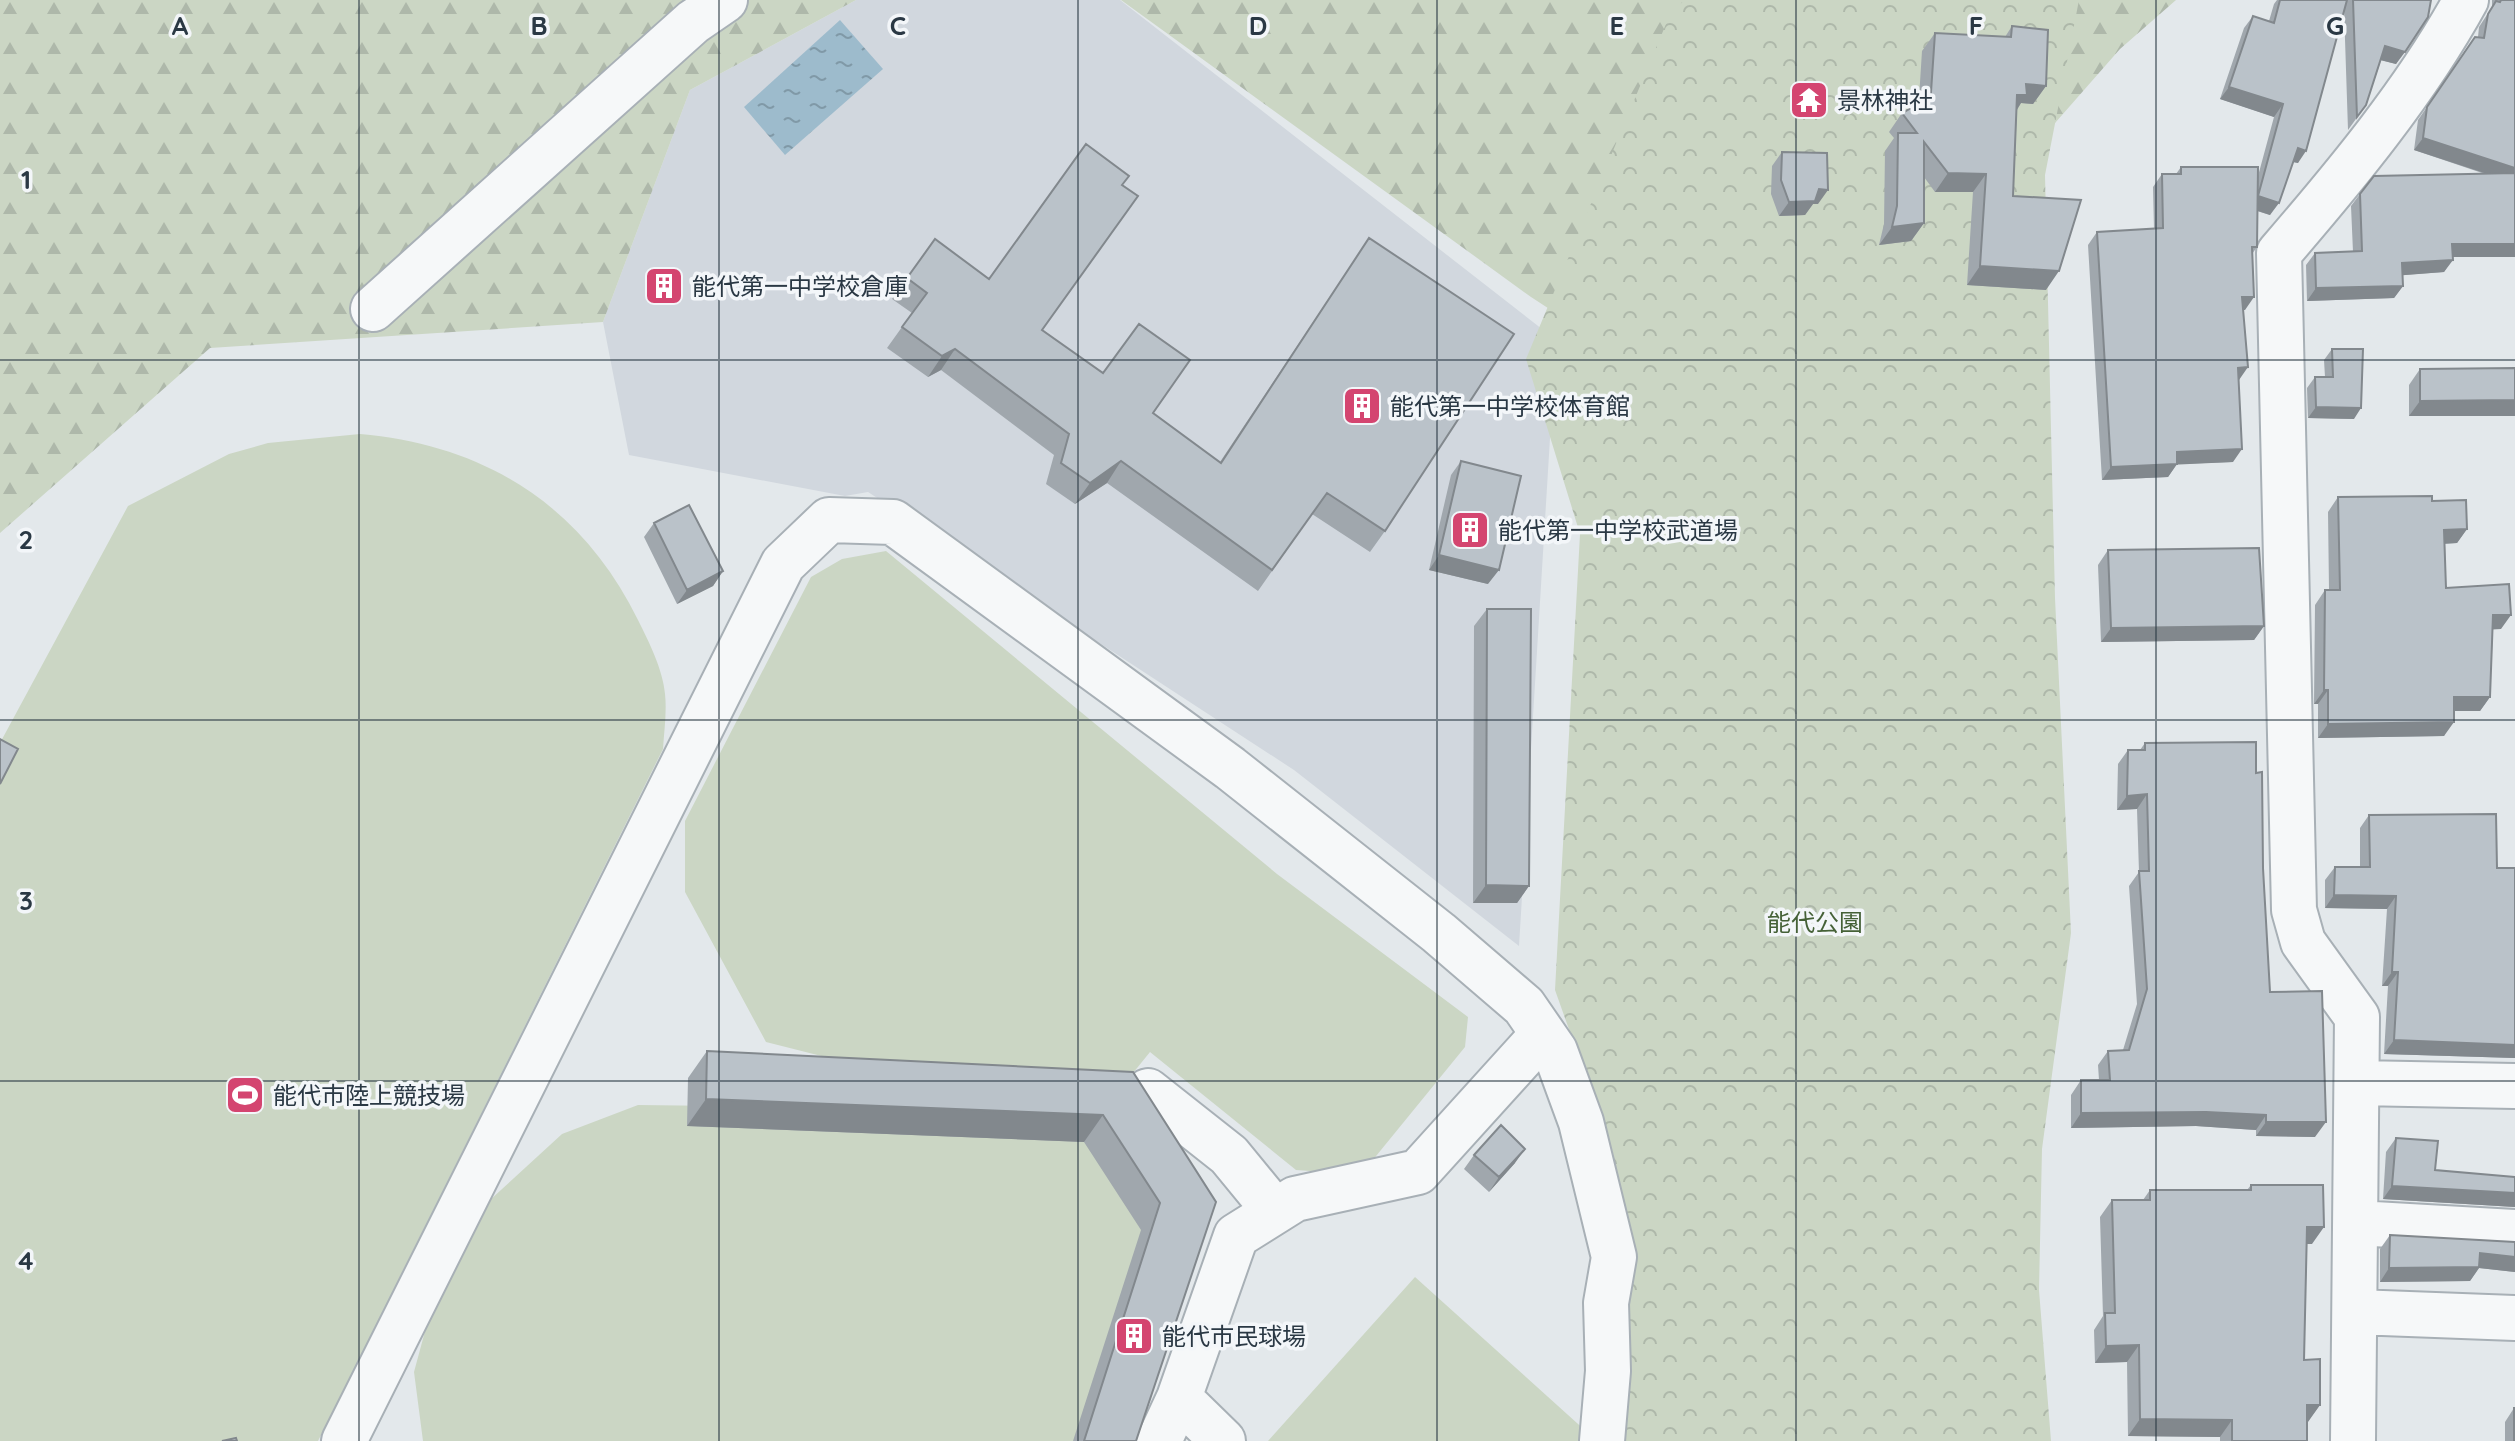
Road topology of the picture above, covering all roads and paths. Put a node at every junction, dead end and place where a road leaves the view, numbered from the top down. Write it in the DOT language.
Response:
graph roads {
  1 [pos="2466,0"];
  2 [pos="706,7"];
  3 [pos="373,309"];
  4 [pos="1543,1034"];
  5 [pos="2357,1083"];
  6 [pos="2515,1086"];
  7 [pos="1148,1091"];
  8 [pos="1275,1211"];
  9 [pos="2356,1223"];
  10 [pos="2515,1232"];
  11 [pos="2356,1312"];
  12 [pos="2515,1318"];
  13 [pos="1179,1398"];
  14 [pos="356,1434"];
  15 [pos="1159,1441"];
  16 [pos="1223,1441"];
  17 [pos="1602,1441"];
  18 [pos="2353,1441"];
  1 -- 5 [label="street"];
  2 -- 3 [label="street"];
  4 -- 8 [label="street"];
  4 -- 14 [label="street"];
  4 -- 17 [label="street"];
  5 -- 6 [label="street"];
  5 -- 9 [label="street"];
  7 -- 8 [label="street"];
  8 -- 13 [label="street"];
  9 -- 10 [label="street"];
  9 -- 11 [label="street"];
  11 -- 12 [label="street"];
  11 -- 18 [label="street"];
  13 -- 15 [label="street"];
  13 -- 16 [label="street"];
}
